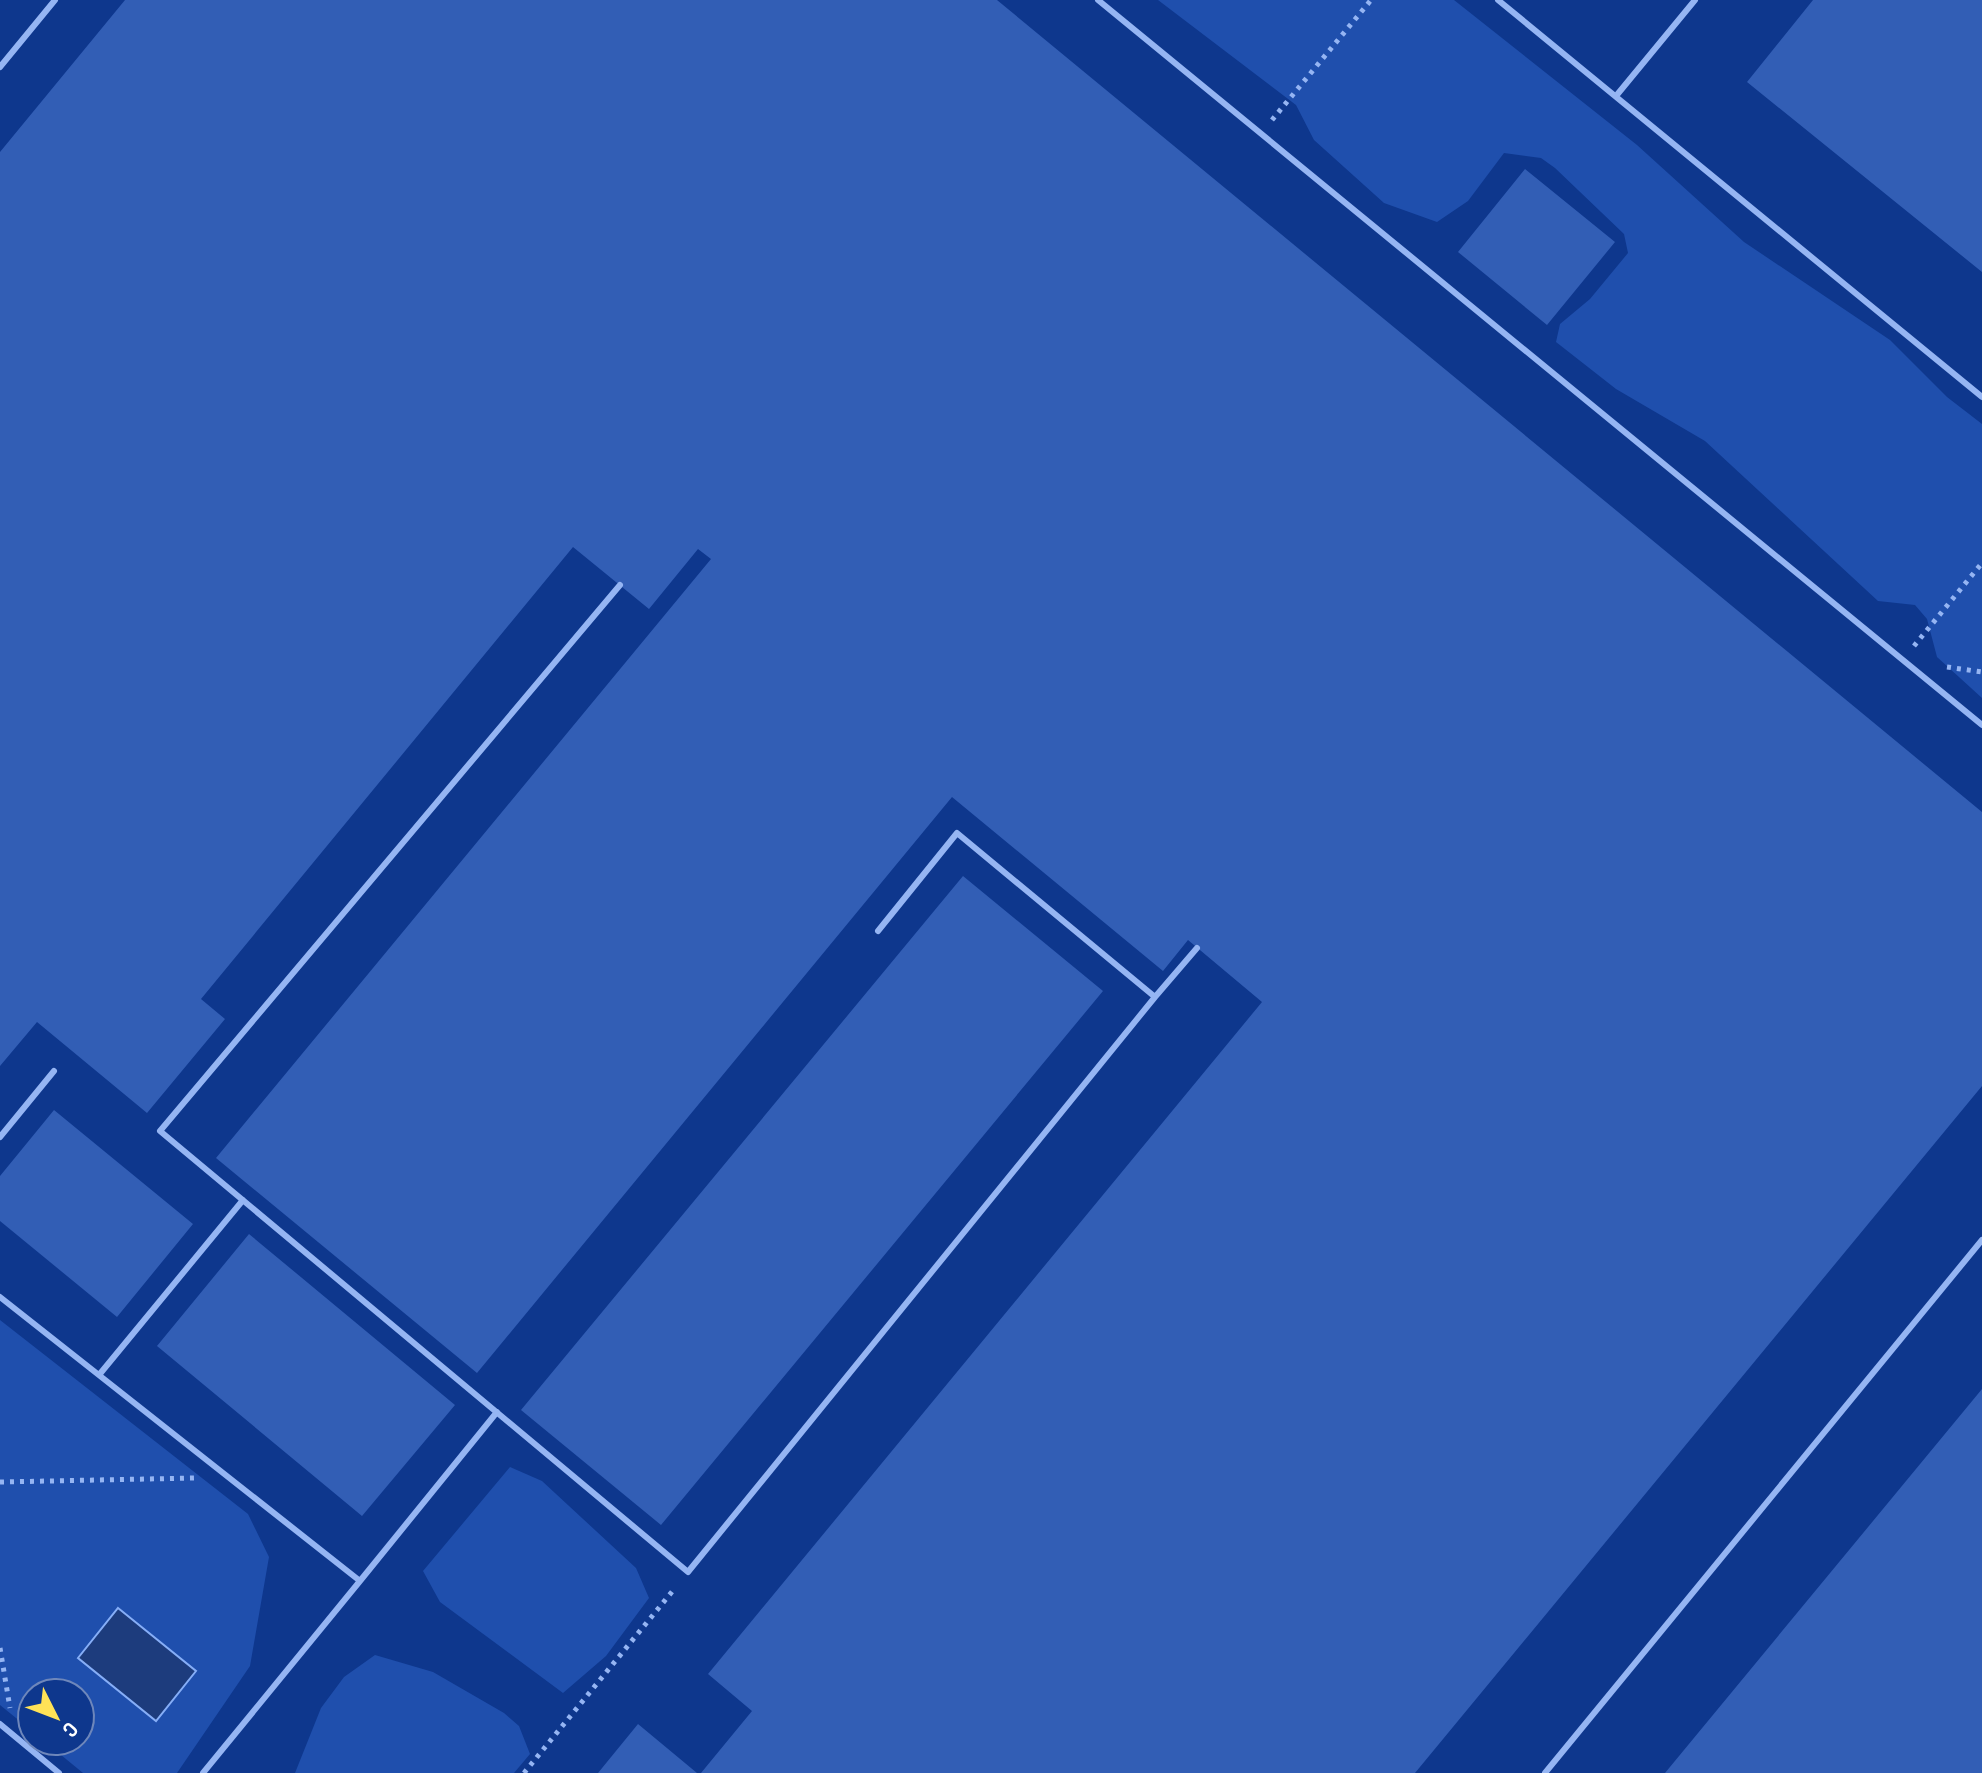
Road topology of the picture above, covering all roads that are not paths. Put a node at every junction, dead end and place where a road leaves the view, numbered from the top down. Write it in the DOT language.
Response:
graph roads {
  1 [pos="55,0"];
  2 [pos="1098,0"];
  3 [pos="1498,0"];
  4 [pos="1695,0"];
  5 [pos="0,67"];
  6 [pos="1616,96"];
  7 [pos="1982,397"];
  8 [pos="620,585"];
  9 [pos="1982,725"];
  10 [pos="878,931"];
  11 [pos="1197,948"];
  12 [pos="1155,997"];
  13 [pos="54,1071"];
  14 [pos="0,1137"];
  15 [pos="243,1200"];
  16 [pos="1982,1240"];
  17 [pos="0,1297"];
  18 [pos="99,1375"];
  19 [pos="497,1412"];
  20 [pos="360,1581"];
  21 [pos="0,1724"];
  22 [pos="59,1773"];
  23 [pos="203,1773"];
  24 [pos="1545,1773"];
  1 -- 5 [label="lane"];
  2 -- 9 [label="lane"];
  3 -- 6 [label="lane"];
  4 -- 6 [label="lane"];
  6 -- 7 [label="lane"];
  8 -- 15 [label="lane"];
  10 -- 12 [label="lane"];
  11 -- 12 [label="lane"];
  12 -- 19 [label="lane"];
  13 -- 14 [label="lane"];
  15 -- 18 [label="lane"];
  15 -- 19 [label="lane"];
  16 -- 24 [label="lane"];
  17 -- 18 [label="lane"];
  18 -- 20 [label="lane"];
  19 -- 20 [label="lane"];
  20 -- 23 [label="lane"];
  21 -- 22 [label="lane"];
}
